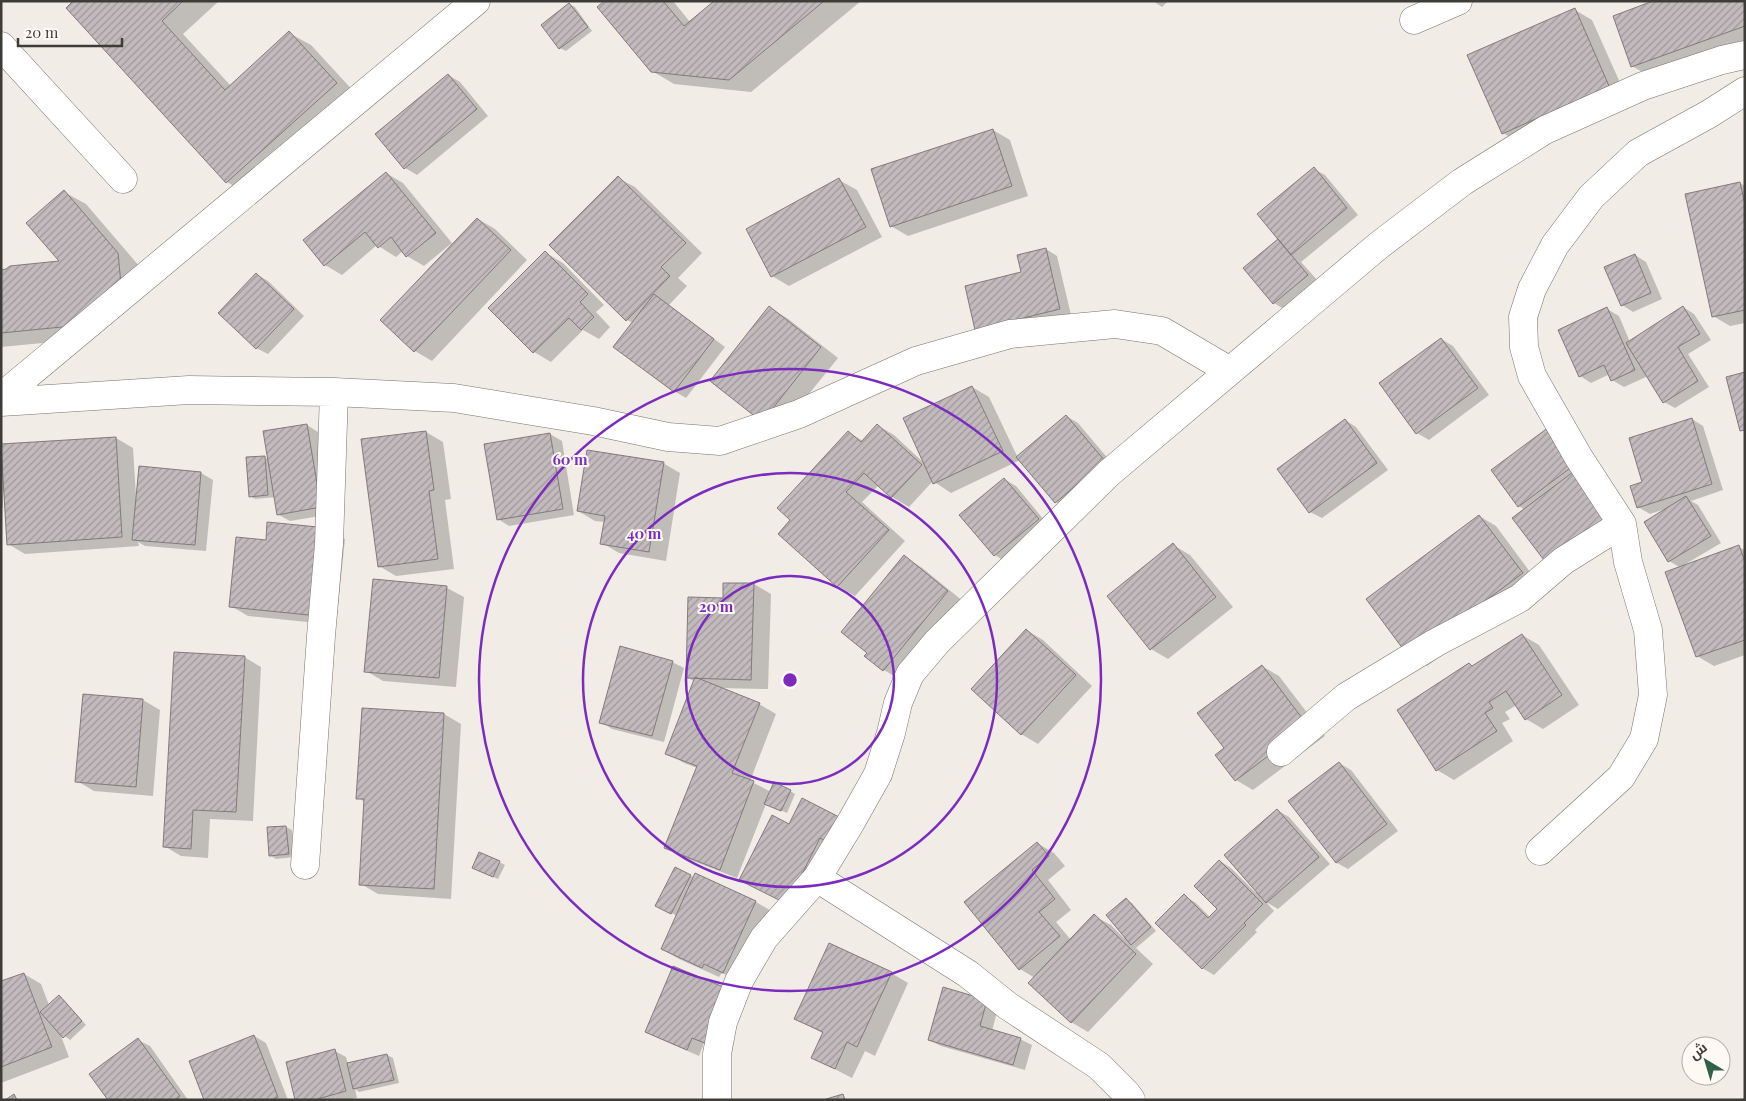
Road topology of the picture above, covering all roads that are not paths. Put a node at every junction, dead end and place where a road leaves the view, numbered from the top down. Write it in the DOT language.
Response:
graph roads {
  1 [pos="476,1"];
  2 [pos="1458,1"];
  3 [pos="1414,20"];
  4 [pos="1,46"];
  5 [pos="1745,55"];
  6 [pos="1745,91"];
  7 [pos="123,179"];
  8 [pos="1230,371"];
  9 [pos="334,392"];
  10 [pos="1,397"];
  11 [pos="1,402"];
  12 [pos="1622,524"];
  13 [pos="1281,752"];
  14 [pos="1540,851"];
  15 [pos="305,866"];
  16 [pos="817,878"];
  17 [pos="717,1100"];
  18 [pos="1131,1100"];
  1 -- 10 [label="street"];
  2 -- 3 [label="street"];
  4 -- 7 [label="street"];
  5 -- 8 [label="street"];
  6 -- 12 [label="street"];
  8 -- 9 [label="street"];
  8 -- 16 [label="street"];
  9 -- 11 [label="street"];
  9 -- 15 [label="street"];
  12 -- 13 [label="street"];
  12 -- 14 [label="street"];
  16 -- 17 [label="street"];
  16 -- 18 [label="street"];
}
